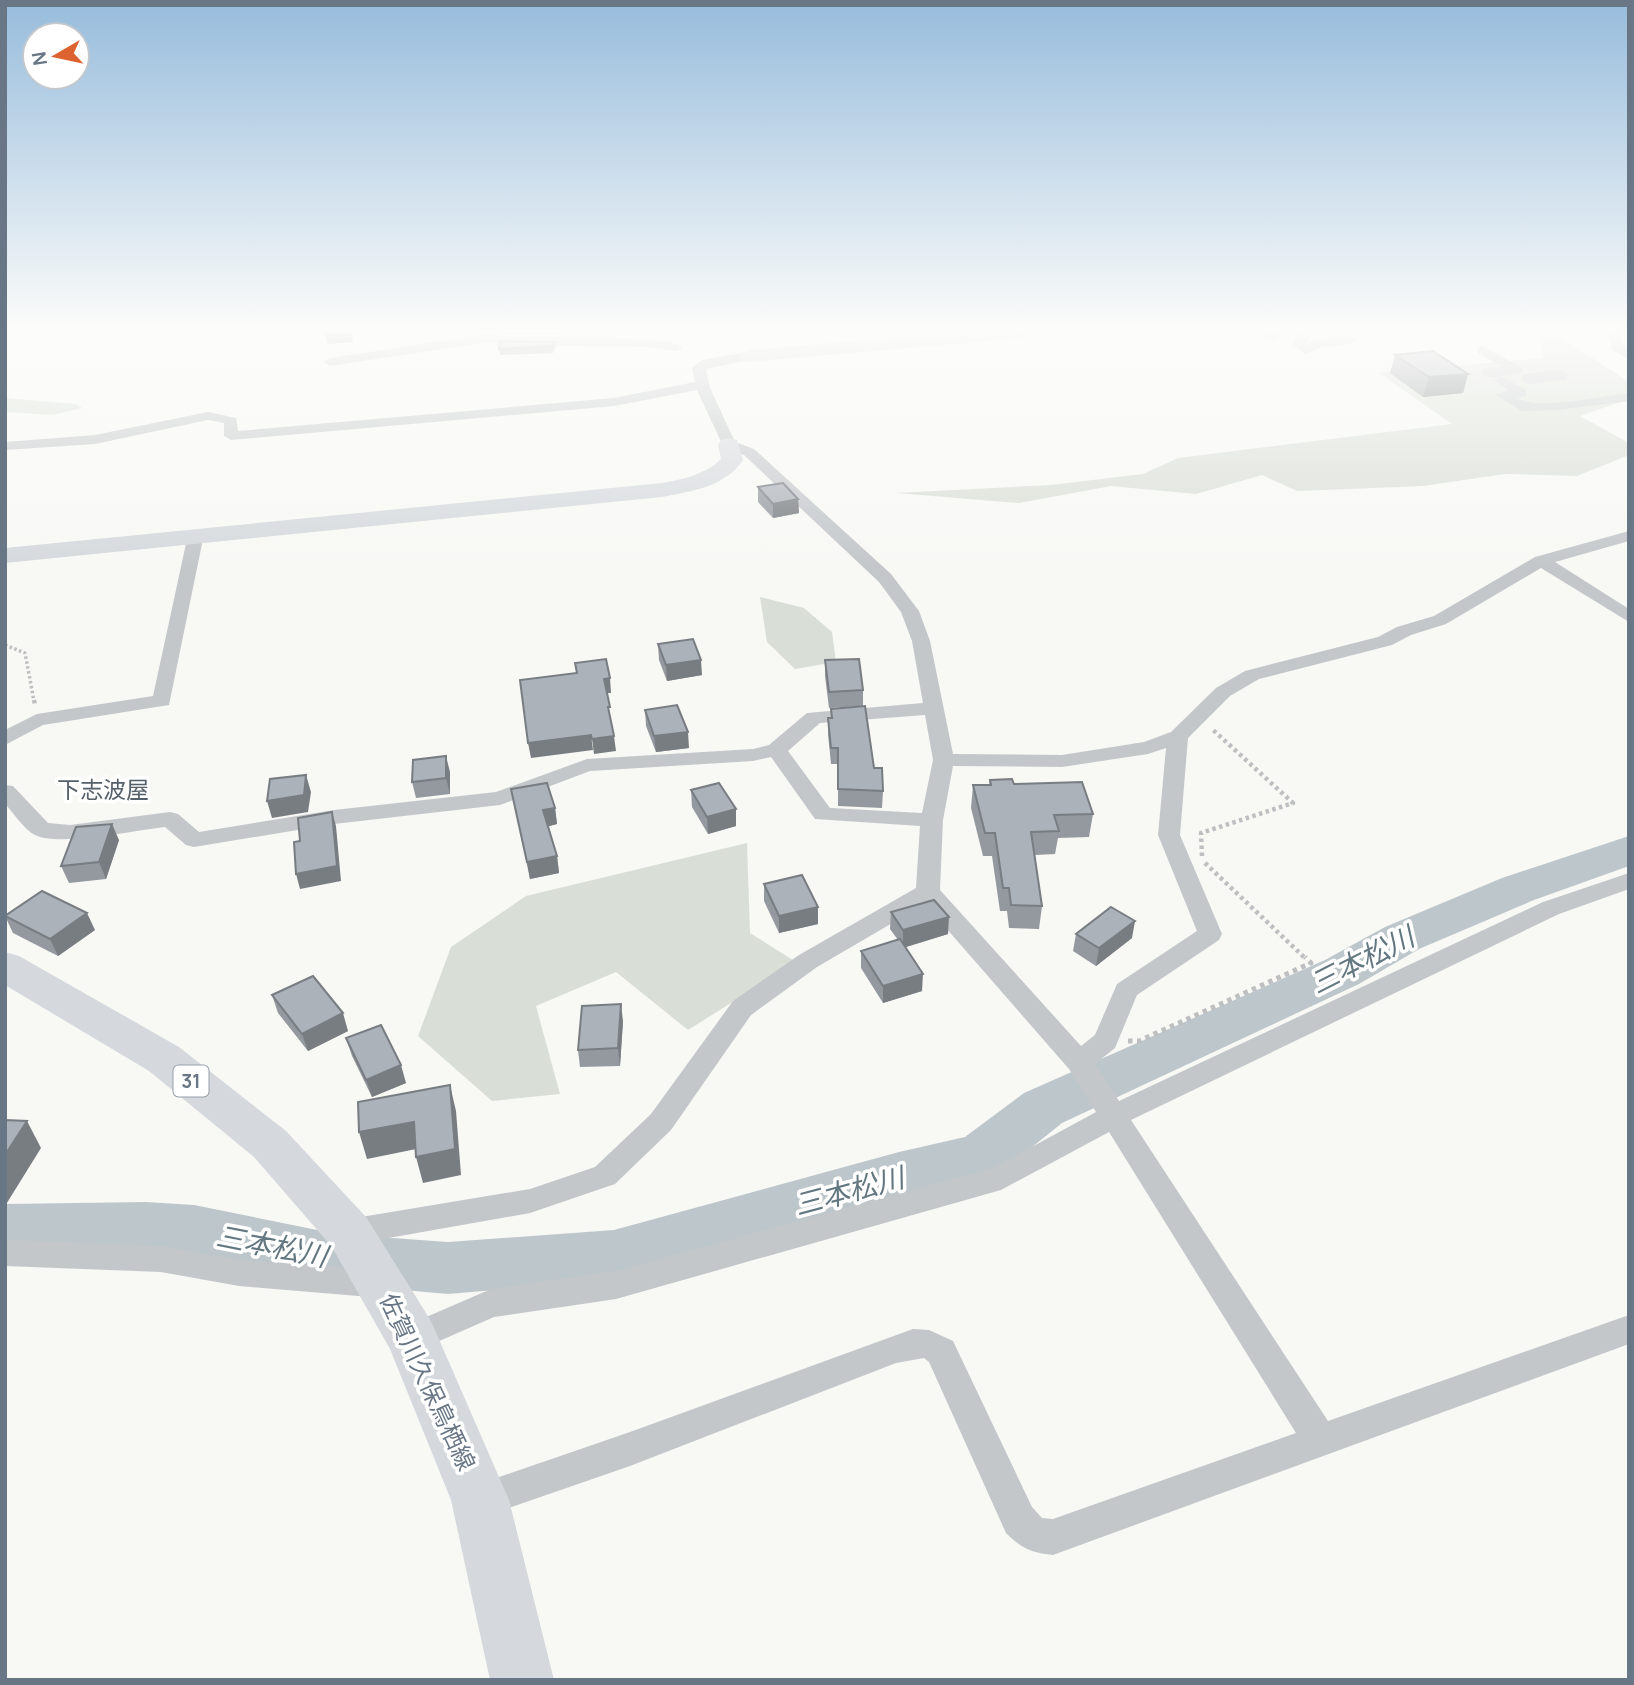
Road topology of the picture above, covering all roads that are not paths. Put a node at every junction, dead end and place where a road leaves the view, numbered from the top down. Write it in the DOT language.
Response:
graph roads {
  1 [pos="517,411"];
  2 [pos="715,411"];
  3 [pos="729,445"];
  4 [pos="5,446"];
  5 [pos="1629,536"];
  6 [pos="195,538"];
  7 [pos="5,556"];
  8 [pos="1541,561"];
  9 [pos="1629,617"];
  10 [pos="932,708"];
  11 [pos="1178,736"];
  12 [pos="5,739"];
  13 [pos="776,750"];
  14 [pos="944,760"];
  15 [pos="5,791"];
  16 [pos="932,820"];
  17 [pos="1629,881"];
  18 [pos="928,892"];
  19 [pos="5,966"];
  20 [pos="1079,1062"];
  21 [pos="1115,1115"];
  22 [pos="349,1232"];
  23 [pos="5,1253"];
  24 [pos="382,1284"];
  25 [pos="1629,1329"];
  26 [pos="412,1338"];
  27 [pos="1320,1440"];
  28 [pos="480,1500"];
  29 [pos="522,1680"];
  1 -- 4 [label="street"];
  2 -- 3 [label="street"];
  3 -- 6 [label="street"];
  3 -- 10 [label="street"];
  5 -- 8 [label="street"];
  6 -- 7 [label="street"];
  6 -- 12 [label="street"];
  8 -- 9 [label="street"];
  8 -- 11 [label="street"];
  10 -- 13 [label="street"];
  10 -- 14 [label="street"];
  11 -- 14 [label="street"];
  11 -- 20 [label="street"];
  13 -- 15 [label="street"];
  13 -- 16 [label="street"];
  14 -- 16 [label="street"];
  16 -- 18 [label="street"];
  17 -- 21 [label="street"];
  18 -- 20 [label="street"];
  18 -- 22 [label="street"];
  19 -- 22 [label="main road, 佐賀川久保鳥栖線 / 31"];
  20 -- 21 [label="street"];
  21 -- 26 [label="street"];
  21 -- 27 [label="street"];
  22 -- 24 [label="main road, 佐賀川久保鳥栖線 / 31"];
  23 -- 24 [label="street"];
  24 -- 26 [label="main road, 佐賀川久保鳥栖線 / 31"];
  25 -- 27 [label="street"];
  26 -- 28 [label="main road, 佐賀川久保鳥栖線 / 31"];
  27 -- 28 [label="street"];
  28 -- 29 [label="main road, 佐賀川久保鳥栖線 / 31"];
}
